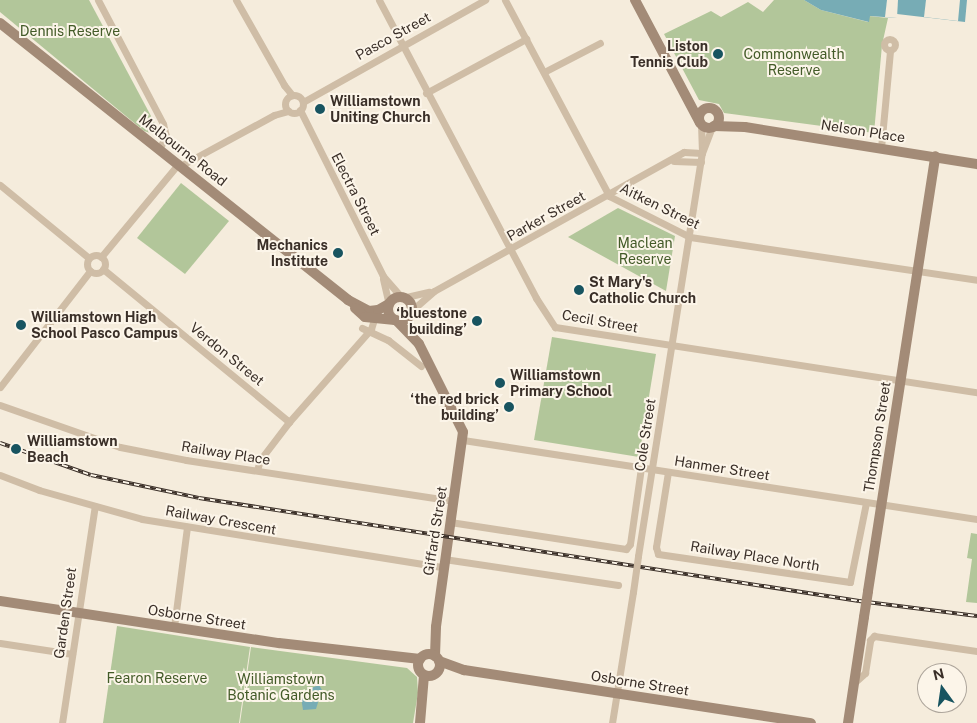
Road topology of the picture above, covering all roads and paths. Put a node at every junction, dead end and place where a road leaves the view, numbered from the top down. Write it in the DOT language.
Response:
graph roads {
  1 [pos="98,0"];
  2 [pos="236,0"];
  3 [pos="379,0"];
  4 [pos="485,0"];
  5 [pos="506,0"];
  6 [pos="635,0"];
  7 [pos="0,23"];
  8 [pos="526,39"];
  9 [pos="600,43"];
  10 [pos="403,45"];
  11 [pos="890,51"];
  12 [pos="544,72"];
  13 [pos="682,90"];
  14 [pos="426,93"];
  15 [pos="294,104"];
  16 [pos="713,110"];
  17 [pos="701,124"];
  18 [pos="713,127"];
  19 [pos="745,127"];
  20 [pos="881,148"];
  21 [pos="159,149"];
  22 [pos="702,152"];
  23 [pos="935,156"];
  24 [pos="670,162"];
  25 [pos="701,162"];
  26 [pos="180,164"];
  27 [pos="977,164"];
  28 [pos="0,185"];
  29 [pos="609,196"];
  30 [pos="690,237"];
  31 [pos="511,249"];
  32 [pos="101,257"];
  33 [pos="89,258"];
  34 [pos="103,268"];
  35 [pos="90,271"];
  36 [pos="917,271"];
  37 [pos="383,276"];
  38 [pos="977,280"];
  39 [pos="434,291"];
  40 [pos="402,297"];
  41 [pos="389,304"];
  42 [pos="411,312"];
  43 [pos="370,316"];
  44 [pos="396,320"];
  45 [pos="366,329"];
  46 [pos="419,344"];
  47 [pos="672,346"];
  48 [pos="421,366"];
  49 [pos="900,381"];
  50 [pos="0,387"];
  51 [pos="977,392"];
  52 [pos="0,405"];
  53 [pos="289,422"];
  54 [pos="463,440"];
  55 [pos="642,468"];
  56 [pos="258,470"];
  57 [pos="652,470"];
  58 [pos="668,472"];
  59 [pos="0,475"];
  60 [pos="454,500"];
  61 [pos="866,503"];
  62 [pos="881,505"];
  63 [pos="95,506"];
  64 [pos="977,519"];
  65 [pos="450,522"];
  66 [pos="187,527"];
  67 [pos="444,563"];
  68 [pos="618,585"];
  69 [pos="0,600"];
  70 [pos="79,612"];
  71 [pos="174,627"];
  72 [pos="0,643"];
  73 [pos="977,651"];
  74 [pos="72,654"];
  75 [pos="429,665"];
  76 [pos="854,682"];
  77 [pos="617,693"];
  78 [pos="62,723"];
  79 [pos="420,723"];
  80 [pos="612,723"];
  81 [pos="811,723"];
  82 [pos="848,723"];
  1 -- 21 [label="street"];
  2 -- 15 [label="street, Electra Street"];
  3 -- 10 [label="street, Cecil Street"];
  4 -- 10 [label="street, Pasco Street"];
  5 -- 8 [label="street, Aitken Street"];
  6 -- 13 [label="street, Nelson Place"];
  7 -- 21 [label="street, Melbourne Road"];
  8 -- 12 [label="street, Aitken Street"];
  8 -- 14 [label="street"];
  9 -- 12 [label="street"];
  10 -- 14 [label="street, Cecil Street"];
  10 -- 15 [label="street, Pasco Street"];
  11 -- 20 [label="street"];
  12 -- 29 [label="street, Aitken Street"];
  13 -- 16 [label="street, Nelson Place"];
  13 -- 17 [label="street, Nelson Place"];
  14 -- 31 [label="street, Cecil Street"];
  15 -- 26 [label="street, Pasco Street"];
  15 -- 37 [label="street, Electra Street"];
  16 -- 17 [label="street"];
  16 -- 18 [label="street"];
  16 -- 19 [label="street, Nelson Place"];
  17 -- 18 [label="street, Nelson Place"];
  17 -- 22 [label="street, Cole Street"];
  18 -- 19 [label="street, Nelson Place"];
  18 -- 22 [label="street, Cole Street"];
  19 -- 20 [label="street, Nelson Place"];
  20 -- 23 [label="street, Nelson Place"];
  21 -- 26 [label="street, Melbourne Road"];
  22 -- 24 [label="street, Parker Street"];
  22 -- 25 [label="street, Cole Street"];
  23 -- 27 [label="street, Nelson Place"];
  23 -- 36 [label="street, Thompson Street"];
  24 -- 25 [label="street, Parker Street"];
  24 -- 29 [label="street, Parker Street"];
  25 -- 30 [label="street, Cole Street"];
  26 -- 32 [label="street, Pasco Street"];
  26 -- 43 [label="street, Melbourne Road"];
  28 -- 33 [label="street"];
  29 -- 30 [label="street, Aitken Street"];
  29 -- 31 [label="street, Parker Street"];
  30 -- 36 [label="street, Aitken Street"];
  30 -- 47 [label="street, Cole Street"];
  31 -- 39 [label="street, Parker Street"];
  31 -- 47 [label="street, Cecil Street"];
  32 -- 33 [label="street"];
  32 -- 34 [label="street"];
  33 -- 35 [label="street"];
  34 -- 35 [label="street"];
  34 -- 53 [label="street, Verdon Street"];
  35 -- 50 [label="street"];
  36 -- 38 [label="street, Aitken Street"];
  36 -- 49 [label="street, Thompson Street"];
  37 -- 40 [label="street, Electra Street"];
  37 -- 41 [label="street, Electra Street"];
  39 -- 40 [label="street, Parker Street"];
  39 -- 42 [label="street, Parker Street"];
  40 -- 41 [label="street"];
  40 -- 42 [label="street"];
  41 -- 43 [label="street"];
  41 -- 44 [label="street"];
  42 -- 44 [label="street"];
  42 -- 46 [label="street"];
  43 -- 44 [label="street"];
  43 -- 45 [label="street"];
  44 -- 46 [label="street"];
  45 -- 48 [label="street"];
  45 -- 53 [label="street"];
  46 -- 54 [label="street"];
  47 -- 49 [label="street, Cecil Street"];
  47 -- 57 [label="street, Cole Street"];
  49 -- 51 [label="street, Cecil Street"];
  49 -- 62 [label="street, Thompson Street"];
  52 -- 56 [label="street, Railway Place"];
  53 -- 56 [label="street"];
  54 -- 55 [label="street, Hanmer Street"];
  54 -- 60 [label="street, Giffard Street"];
  55 -- 57 [label="street, Hanmer Street"];
  55 -- 65 [label="street"];
  56 -- 60 [label="street, Railway Place"];
  57 -- 58 [label="street, Hanmer Street"];
  57 -- 77 [label="street, Cole Street, bridge"];
  58 -- 61 [label="street, Hanmer Street"];
  58 -- 61 [label="street, Railway Place North"];
  59 -- 63 [label="street, Railway Crescent"];
  60 -- 65 [label="street, Giffard Street"];
  61 -- 62 [label="street, Hanmer Street"];
  62 -- 64 [label="street, Hanmer Street"];
  62 -- 76 [label="street, Thompson Street, bridge"];
  63 -- 66 [label="street, Railway Crescent"];
  63 -- 70 [label="street, Garden Street"];
  65 -- 67 [label="street, Giffard Street"];
  66 -- 67 [label="street, Railway Crescent"];
  66 -- 71 [label="street"];
  67 -- 68 [label="street, Railway Crescent"];
  67 -- 75 [label="street, Giffard Street"];
  69 -- 70 [label="street, Osborne Street"];
  70 -- 71 [label="street, Osborne Street"];
  70 -- 74 [label="street, Garden Street"];
  71 -- 75 [label="street, Osborne Street"];
  72 -- 74 [label="street"];
  73 -- 76 [label="street"];
  74 -- 78 [label="street, Garden Street"];
  75 -- 77 [label="street, Osborne Street"];
  75 -- 79 [label="street, Giffard Street"];
  76 -- 82 [label="street, Thompson Street"];
  77 -- 80 [label="street, Cole Street"];
  77 -- 81 [label="street, Osborne Street"];
}
